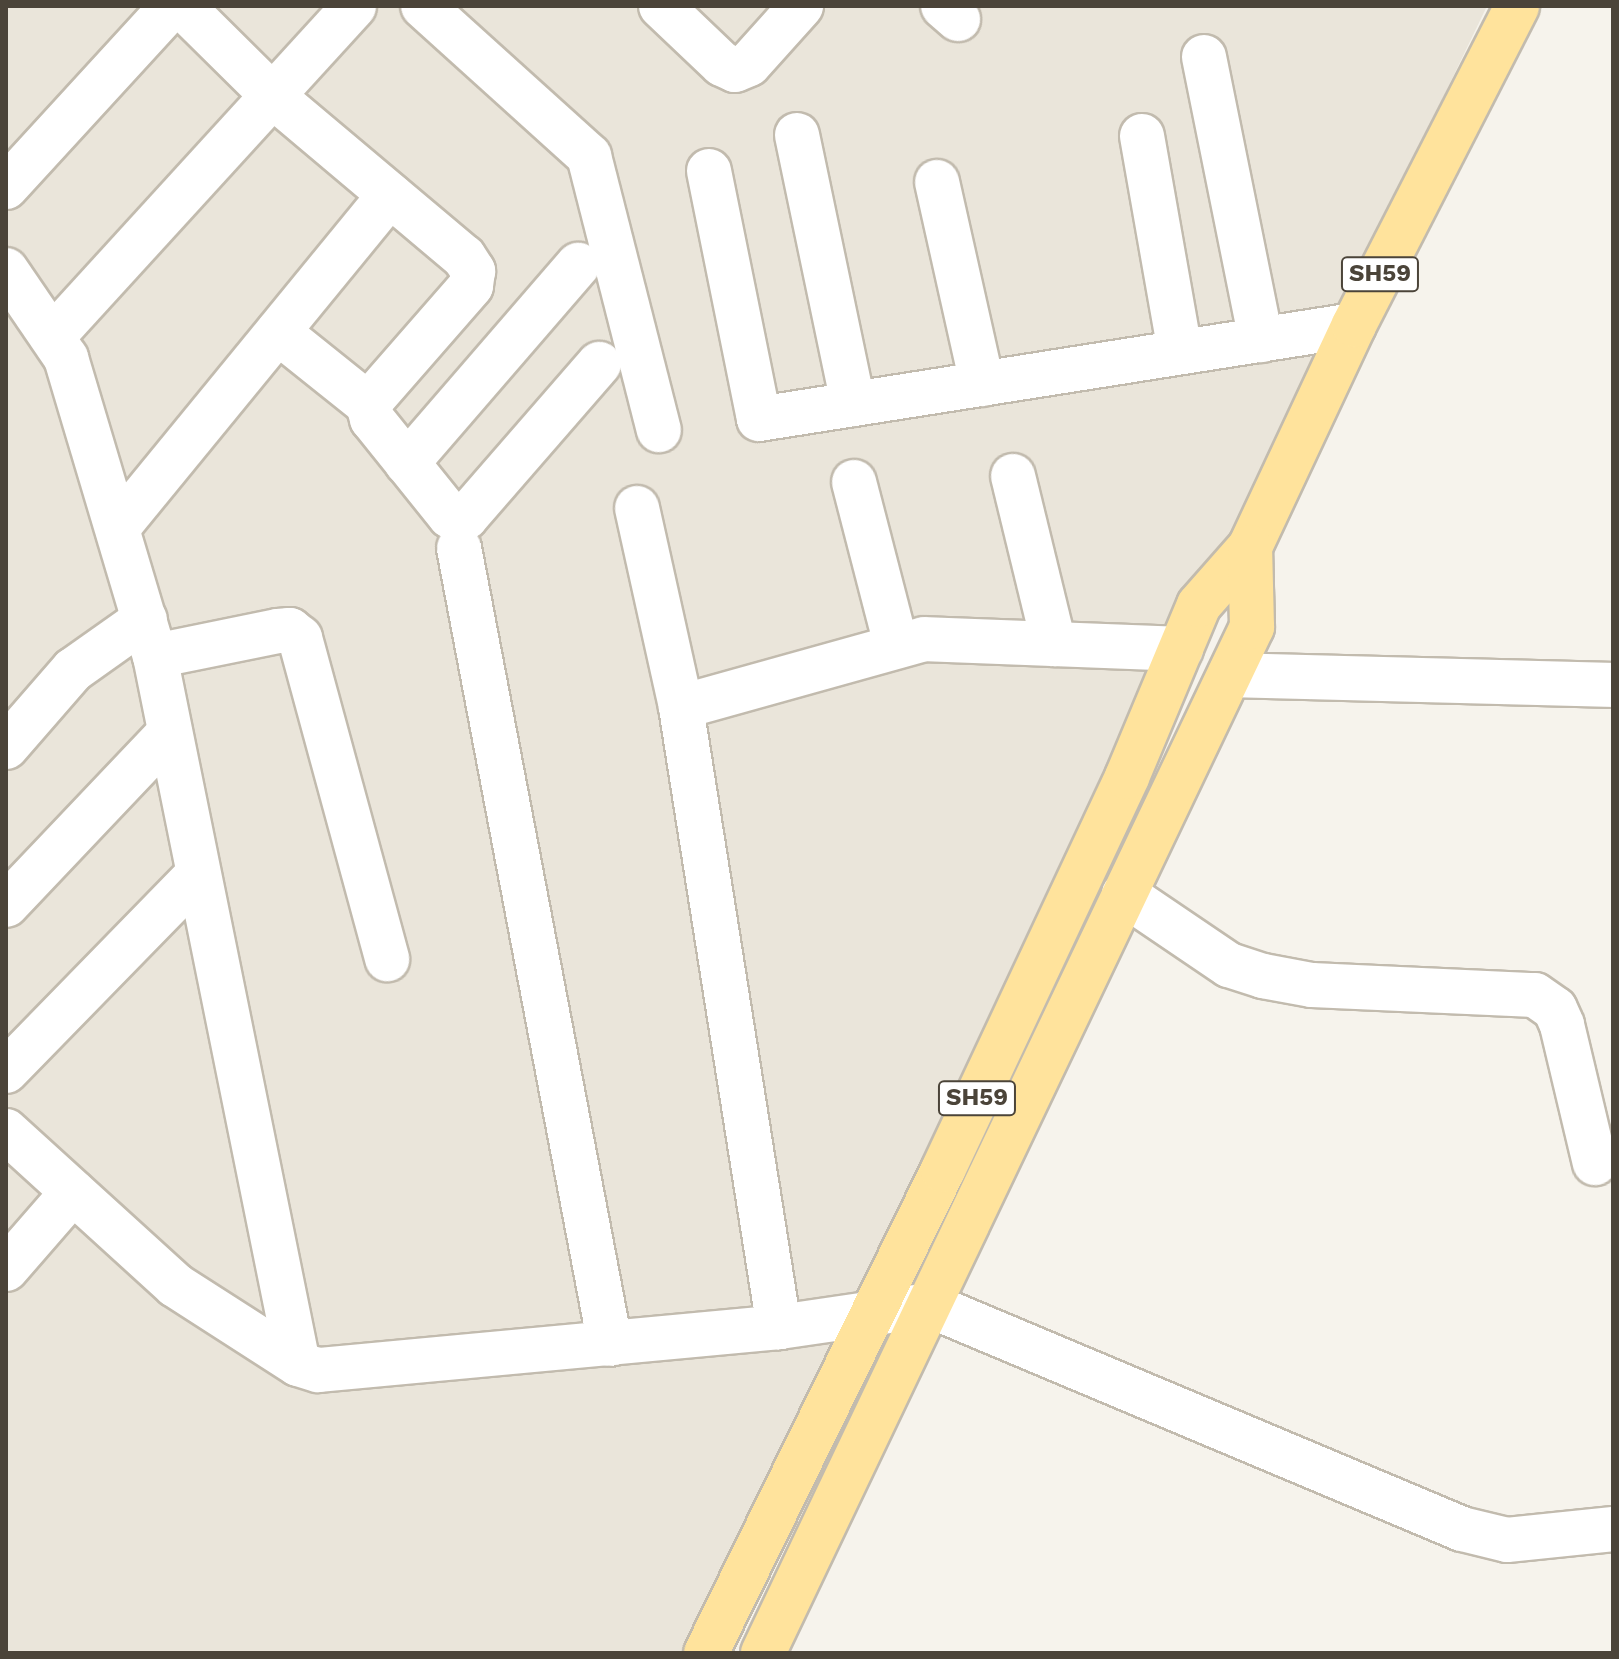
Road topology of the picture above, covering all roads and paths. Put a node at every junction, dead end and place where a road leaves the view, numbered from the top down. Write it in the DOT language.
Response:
graph roads {
  1 [pos="172,6"];
  2 [pos="182,6"];
  3 [pos="354,6"];
  4 [pos="423,6"];
  5 [pos="661,6"];
  6 [pos="801,6"];
  7 [pos="1517,6"];
  8 [pos="1204,57"];
  9 [pos="275,98"];
  10 [pos="797,135"];
  11 [pos="1142,136"];
  12 [pos="709,171"];
  13 [pos="937,182"];
  14 [pos="6,187"];
  15 [pos="390,195"];
  16 [pos="578,265"];
  17 [pos="6,270"];
  18 [pos="1354,325"];
  19 [pos="278,332"];
  20 [pos="54,335"];
  21 [pos="1261,340"];
  22 [pos="1180,352"];
  23 [pos="599,364"];
  24 [pos="982,384"];
  25 [pos="368,404"];
  26 [pos="853,404"];
  27 [pos="659,430"];
  28 [pos="407,463"];
  29 [pos="1013,476"];
  30 [pos="854,482"];
  31 [pos="637,508"];
  32 [pos="118,527"];
  33 [pos="1250,547"];
  34 [pos="459,548"];
  35 [pos="150,638"];
  36 [pos="896,644"];
  37 [pos="1054,644"];
  38 [pos="1181,649"];
  39 [pos="1230,675"];
  40 [pos="1613,685"];
  41 [pos="681,707"];
  42 [pos="170,732"];
  43 [pos="6,747"];
  44 [pos="198,874"];
  45 [pos="1124,894"];
  46 [pos="6,905"];
  47 [pos="387,959"];
  48 [pos="6,1071"];
  49 [pos="6,1131"];
  50 [pos="1595,1163"];
  51 [pos="73,1192"];
  52 [pos="6,1269"];
  53 [pos="929,1305"];
  54 [pos="872,1315"];
  55 [pos="779,1327"];
  56 [pos="610,1344"];
  57 [pos="298,1364"];
  58 [pos="1613,1529"];
  59 [pos="706,1653"];
  60 [pos="763,1653"];
  1 -- 14 [label="street"];
  2 -- 9 [label="street"];
  3 -- 9 [label="street"];
  4 -- 27 [label="street"];
  5 -- 6 [label="street"];
  7 -- 18 [label="main road, SH59"];
  8 -- 21 [label="street"];
  9 -- 15 [label="street"];
  9 -- 20 [label="street"];
  10 -- 26 [label="street"];
  11 -- 22 [label="street"];
  12 -- 26 [label="street"];
  13 -- 24 [label="street"];
  15 -- 19 [label="street"];
  15 -- 25 [label="street"];
  16 -- 28 [label="street"];
  17 -- 20 [label="street"];
  18 -- 21 [label="street"];
  18 -- 33 [label="main road, SH59"];
  19 -- 25 [label="street"];
  19 -- 32 [label="street"];
  20 -- 32 [label="street"];
  21 -- 22 [label="street"];
  22 -- 24 [label="street"];
  23 -- 28 [label="street"];
  24 -- 26 [label="street"];
  25 -- 28 [label="street"];
  29 -- 37 [label="street"];
  30 -- 36 [label="street"];
  31 -- 41 [label="street"];
  32 -- 35 [label="street"];
  33 -- 38 [label="main road, SH59"];
  33 -- 39 [label="main road, SH59"];
  34 -- 56 [label="street"];
  35 -- 42 [label="street"];
  35 -- 43 [label="street"];
  35 -- 47 [label="street"];
  36 -- 37 [label="street"];
  36 -- 41 [label="street"];
  37 -- 38 [label="street"];
  38 -- 54 [label="main road, SH59"];
  39 -- 40 [label="street"];
  39 -- 45 [label="main road, SH59"];
  41 -- 55 [label="street"];
  42 -- 44 [label="street"];
  42 -- 46 [label="street"];
  44 -- 48 [label="street"];
  44 -- 57 [label="street"];
  45 -- 50 [label="street"];
  45 -- 53 [label="main road, SH59"];
  49 -- 51 [label="street"];
  51 -- 52 [label="street"];
  51 -- 57 [label="street"];
  53 -- 54 [label="street"];
  53 -- 58 [label="street"];
  53 -- 60 [label="main road, SH59"];
  54 -- 55 [label="street"];
  54 -- 59 [label="main road, SH59"];
  55 -- 56 [label="street"];
  56 -- 57 [label="street"];
}
